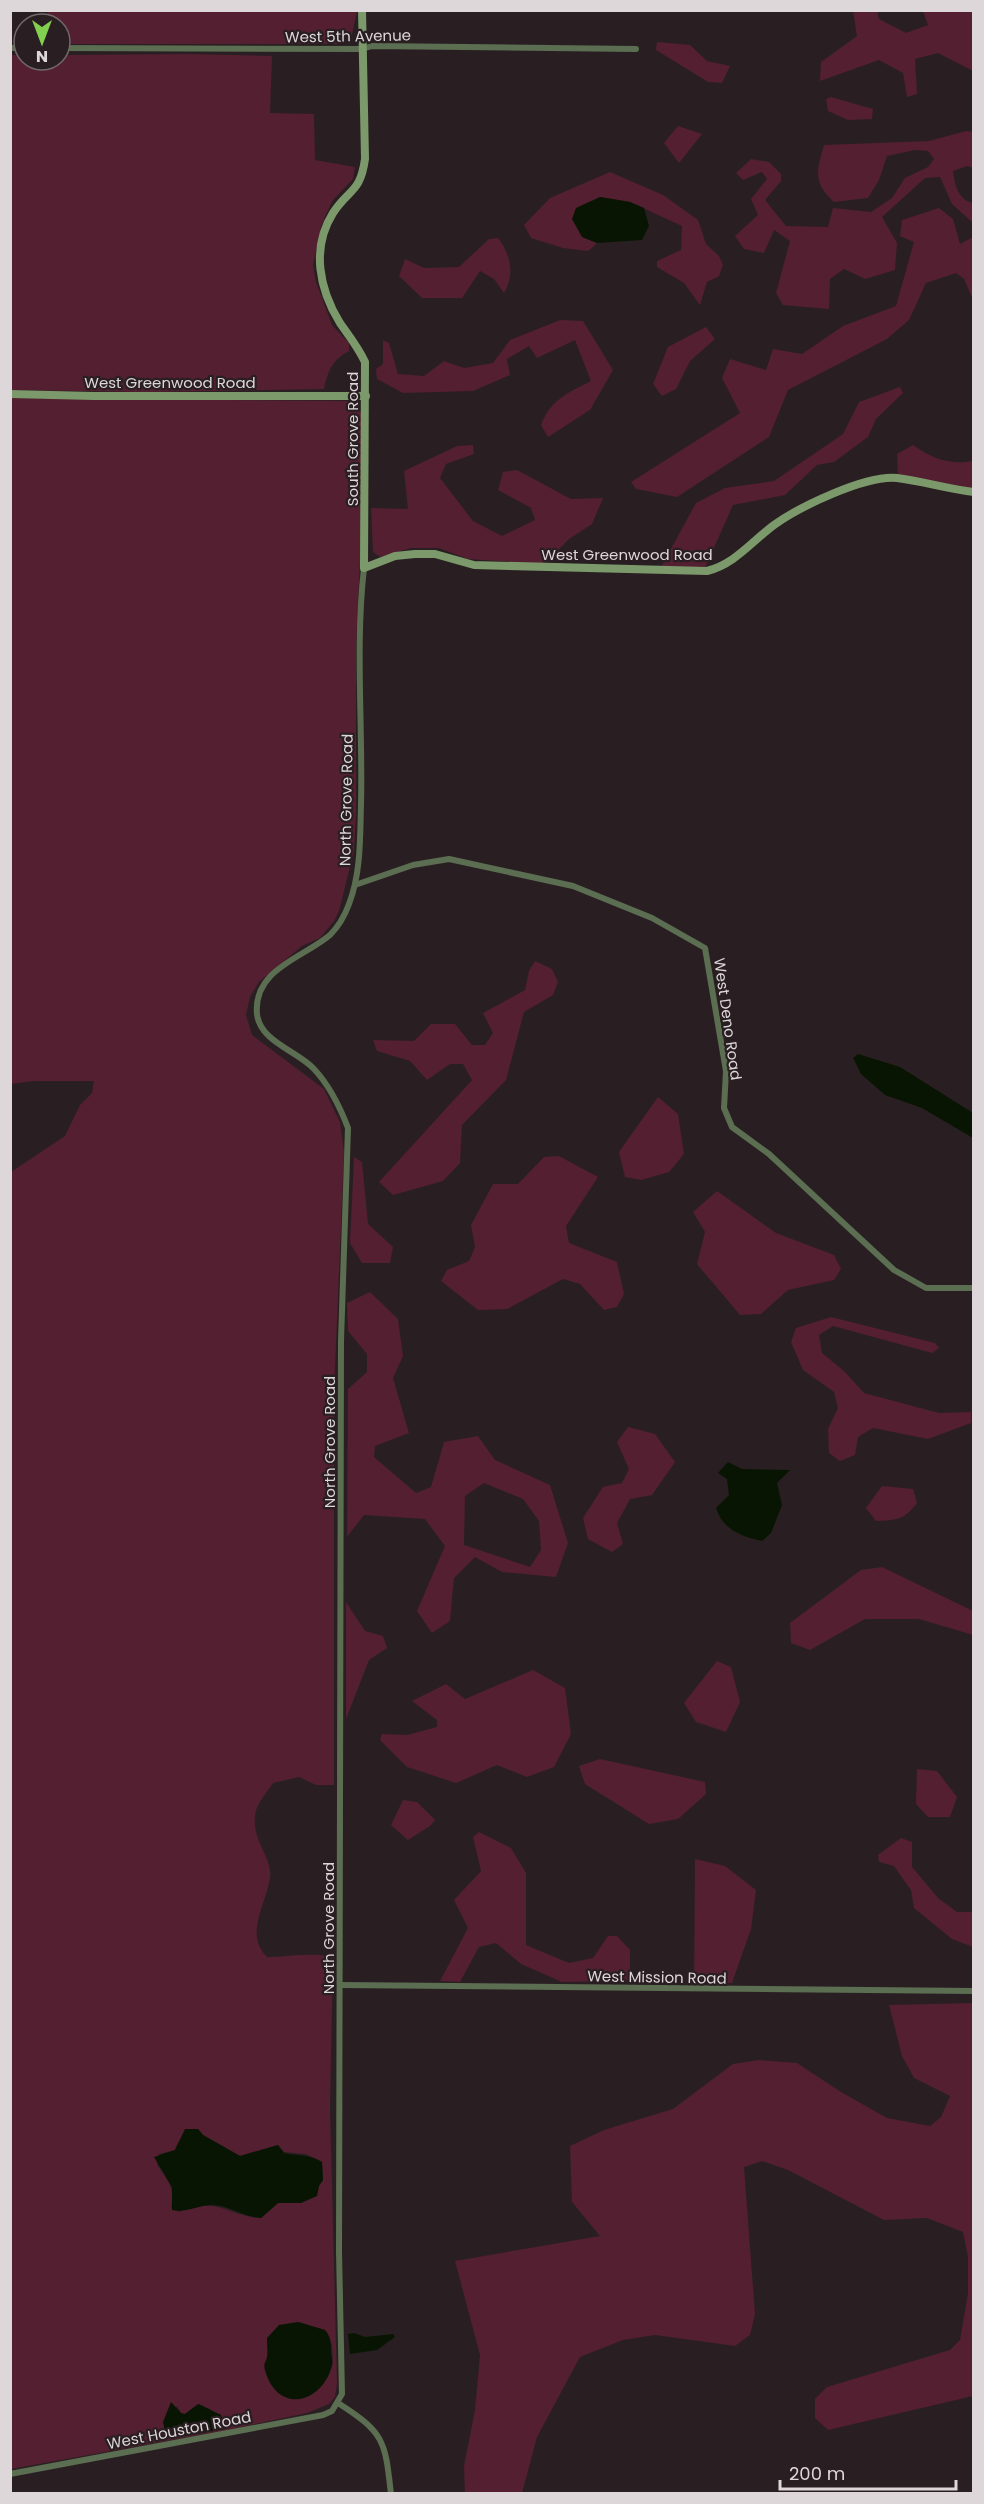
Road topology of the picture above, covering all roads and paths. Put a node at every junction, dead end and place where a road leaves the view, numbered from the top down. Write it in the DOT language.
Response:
graph roads {
  1 [pos="362,10"];
  2 [pos="72,48"];
  3 [pos="362,49"];
  4 [pos="636,49"];
  5 [pos="10,394"];
  6 [pos="366,396"];
  7 [pos="974,492"];
  8 [pos="364,568"];
  9 [pos="355,885"];
  10 [pos="974,1288"];
  11 [pos="340,1985"];
  12 [pos="974,1991"];
  13 [pos="338,2403"];
  14 [pos="10,2474"];
  15 [pos="391,2493"];
  1 -- 3 [label="street, South Grove Road"];
  2 -- 3 [label="street, West 5th Avenue"];
  3 -- 4 [label="street, West 5th Avenue"];
  3 -- 6 [label="street, South Grove Road"];
  5 -- 6 [label="street, West Greenwood Road"];
  6 -- 8 [label="street, South Grove Road"];
  7 -- 8 [label="street, West Greenwood Road"];
  8 -- 9 [label="street, North Grove Road"];
  9 -- 10 [label="street, West Deno Road"];
  9 -- 11 [label="street, North Grove Road"];
  11 -- 12 [label="street, West Mission Road"];
  11 -- 13 [label="street, North Grove Road"];
  13 -- 14 [label="street, West Houston Road"];
  13 -- 15 [label="street"];
}
